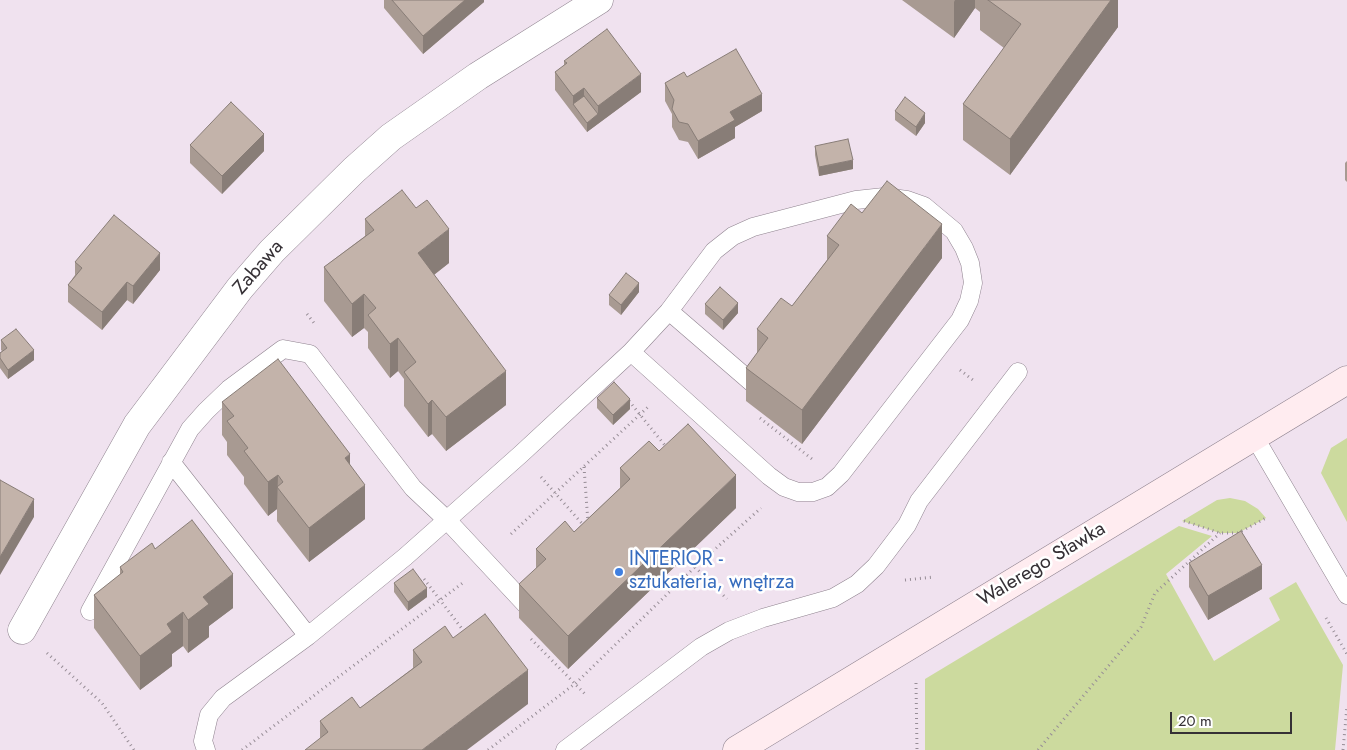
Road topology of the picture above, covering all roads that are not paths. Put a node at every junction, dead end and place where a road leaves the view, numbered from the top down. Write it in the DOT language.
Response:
graph roads {
  1 [pos="599,0"];
  2 [pos="668,312"];
  3 [pos="631,352"];
  4 [pos="1018,372"];
  5 [pos="1347,380"];
  6 [pos="757,387"];
  7 [pos="1254,436"];
  8 [pos="171,462"];
  9 [pos="447,520"];
  10 [pos="1347,595"];
  11 [pos="529,608"];
  12 [pos="90,611"];
  13 [pos="22,630"];
  14 [pos="308,636"];
  15 [pos="206,750"];
  16 [pos="565,750"];
  17 [pos="737,750"];
  1 -- 13 [label="street, Zabawa"];
  2 -- 3 [label="lane"];
  2 -- 3 [label="lane"];
  2 -- 6 [label="lane"];
  3 -- 9 [label="lane"];
  4 -- 16 [label="lane"];
  5 -- 7 [label="street, Walerego Sławka"];
  7 -- 10 [label="lane"];
  7 -- 17 [label="street, Walerego Sławka"];
  8 -- 9 [label="lane"];
  8 -- 12 [label="lane"];
  8 -- 14 [label="lane"];
  9 -- 11 [label="lane"];
  9 -- 14 [label="lane"];
  14 -- 15 [label="lane"];
}
